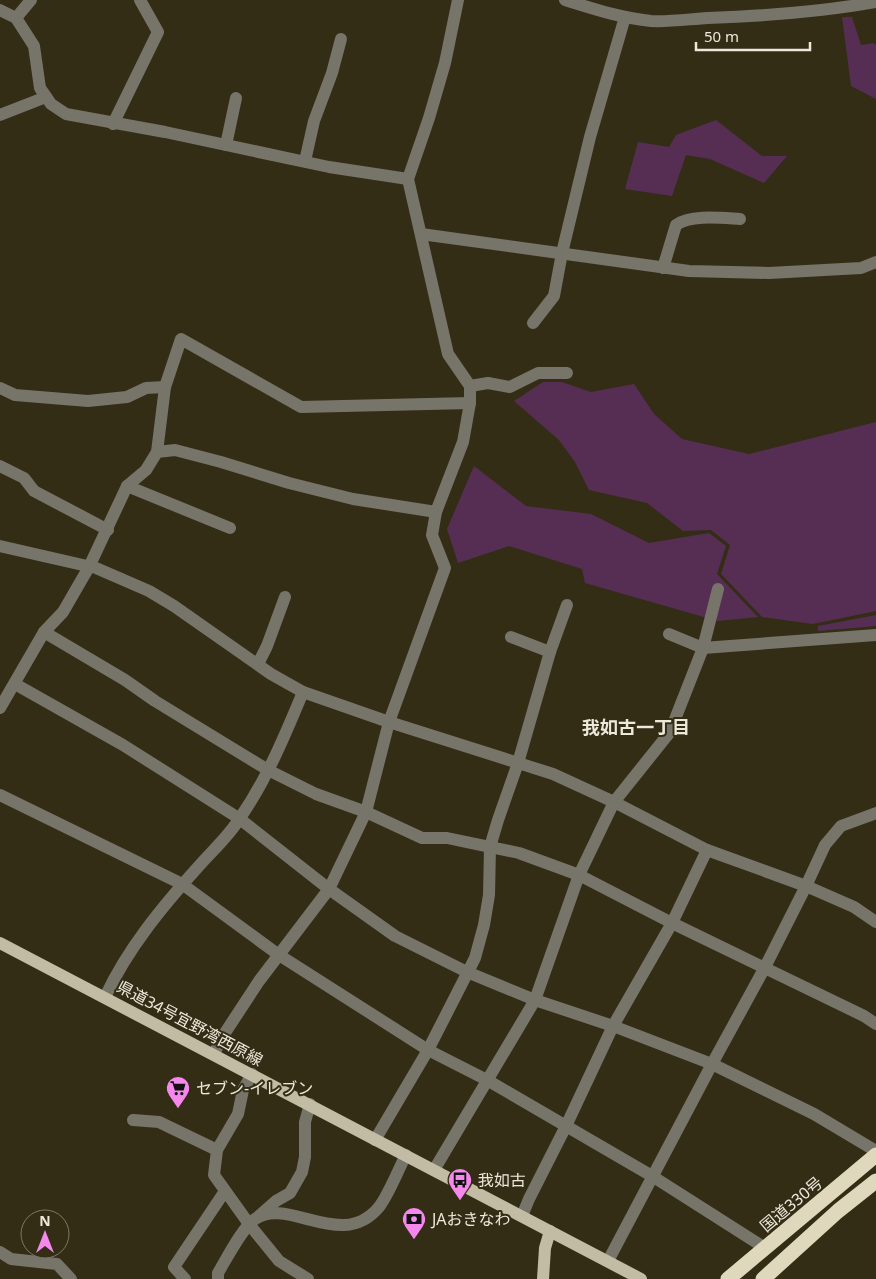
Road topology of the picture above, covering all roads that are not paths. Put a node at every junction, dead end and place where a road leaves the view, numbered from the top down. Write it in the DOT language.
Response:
graph roads {
  1 [pos="31,0"];
  2 [pos="140,0"];
  3 [pos="458,0"];
  4 [pos="566,0"];
  5 [pos="876,2"];
  6 [pos="6,16"];
  7 [pos="626,18"];
  8 [pos="341,39"];
  9 [pos="46,97"];
  10 [pos="236,98"];
  11 [pos="0,115"];
  12 [pos="113,124"];
  13 [pos="226,145"];
  14 [pos="305,162"];
  15 [pos="408,179"];
  16 [pos="740,219"];
  17 [pos="421,234"];
  18 [pos="562,253"];
  19 [pos="876,262"];
  20 [pos="663,268"];
  21 [pos="533,323"];
  22 [pos="567,373"];
  23 [pos="470,386"];
  24 [pos="165,387"];
  25 [pos="0,388"];
  26 [pos="470,403"];
  27 [pos="156,452"];
  28 [pos="0,466"];
  29 [pos="127,486"];
  30 [pos="436,512"];
  31 [pos="230,528"];
  32 [pos="108,530"];
  33 [pos="0,546"];
  34 [pos="89,567"];
  35 [pos="718,589"];
  36 [pos="285,597"];
  37 [pos="567,605"];
  38 [pos="44,632"];
  39 [pos="669,634"];
  40 [pos="876,636"];
  41 [pos="511,637"];
  42 [pos="703,648"];
  43 [pos="550,652"];
  44 [pos="258,664"];
  45 [pos="15,684"];
  46 [pos="303,692"];
  47 [pos="0,708"];
  48 [pos="389,722"];
  49 [pos="518,763"];
  50 [pos="268,770"];
  51 [pos="0,795"];
  52 [pos="614,802"];
  53 [pos="366,812"];
  54 [pos="876,813"];
  55 [pos="240,819"];
  56 [pos="490,847"];
  57 [pos="707,850"];
  58 [pos="579,875"];
  59 [pos="182,884"];
  60 [pos="806,886"];
  61 [pos="329,889"];
  62 [pos="876,922"];
  63 [pos="672,923"];
  64 [pos="0,943"];
  65 [pos="279,955"];
  66 [pos="764,969"];
  67 [pos="467,972"];
  68 [pos="106,997"];
  69 [pos="535,1000"];
  70 [pos="876,1024"];
  71 [pos="614,1026"];
  72 [pos="428,1050"];
  73 [pos="214,1054"];
  74 [pos="712,1064"];
  75 [pos="252,1074"];
  76 [pos="487,1080"];
  77 [pos="310,1104"];
  78 [pos="133,1120"];
  79 [pos="566,1126"];
  80 [pos="375,1140"];
  81 [pos="217,1150"];
  82 [pos="876,1151"];
  83 [pos="406,1155"];
  84 [pos="876,1156"];
  85 [pos="434,1170"];
  86 [pos="652,1176"];
  87 [pos="876,1181"];
  88 [pos="225,1191"];
  89 [pos="522,1216"];
  90 [pos="253,1221"];
  91 [pos="550,1231"];
  92 [pos="765,1248"];
  93 [pos="0,1252"];
  94 [pos="608,1261"];
  95 [pos="71,1279"];
  96 [pos="185,1279"];
  97 [pos="218,1279"];
  98 [pos="308,1279"];
  99 [pos="544,1279"];
  100 [pos="641,1279"];
  101 [pos="728,1279"];
  102 [pos="763,1279"];
  1 -- 6 [label="street"];
  2 -- 12 [label="street"];
  3 -- 15 [label="street"];
  4 -- 7 [label="street"];
  5 -- 7 [label="street"];
  6 -- 9 [label="street"];
  7 -- 18 [label="street"];
  8 -- 14 [label="street"];
  9 -- 11 [label="street"];
  9 -- 12 [label="street"];
  10 -- 13 [label="street"];
  12 -- 13 [label="street"];
  13 -- 14 [label="street"];
  14 -- 15 [label="street"];
  15 -- 17 [label="street"];
  16 -- 20 [label="street"];
  17 -- 18 [label="street"];
  17 -- 23 [label="street"];
  18 -- 20 [label="street"];
  18 -- 21 [label="street"];
  19 -- 20 [label="street"];
  22 -- 23 [label="street"];
  23 -- 26 [label="street"];
  24 -- 25 [label="street"];
  24 -- 26 [label="street"];
  24 -- 27 [label="street"];
  26 -- 30 [label="street"];
  27 -- 29 [label="street"];
  27 -- 30 [label="street"];
  28 -- 32 [label="street"];
  29 -- 31 [label="street"];
  29 -- 32 [label="street"];
  30 -- 48 [label="street"];
  32 -- 34 [label="street"];
  33 -- 34 [label="street"];
  34 -- 38 [label="street"];
  34 -- 44 [label="street"];
  35 -- 42 [label="street"];
  36 -- 44 [label="street"];
  37 -- 43 [label="street"];
  38 -- 45 [label="street"];
  38 -- 50 [label="street"];
  39 -- 42 [label="street"];
  40 -- 42 [label="street"];
  41 -- 43 [label="street"];
  42 -- 52 [label="street"];
  43 -- 49 [label="street"];
  44 -- 46 [label="street"];
  45 -- 47 [label="street"];
  45 -- 55 [label="street"];
  46 -- 48 [label="street"];
  46 -- 50 [label="street"];
  48 -- 49 [label="street"];
  48 -- 53 [label="street"];
  49 -- 52 [label="street"];
  49 -- 56 [label="street"];
  50 -- 53 [label="street"];
  50 -- 55 [label="street"];
  51 -- 59 [label="street"];
  52 -- 57 [label="street"];
  52 -- 58 [label="street"];
  53 -- 56 [label="street"];
  53 -- 61 [label="street"];
  54 -- 60 [label="street"];
  55 -- 59 [label="street"];
  55 -- 61 [label="street"];
  56 -- 58 [label="street"];
  56 -- 67 [label="street"];
  57 -- 60 [label="street"];
  57 -- 63 [label="street"];
  58 -- 63 [label="street"];
  58 -- 69 [label="street"];
  59 -- 65 [label="street"];
  59 -- 68 [label="street"];
  60 -- 62 [label="street"];
  60 -- 66 [label="street"];
  61 -- 65 [label="street"];
  61 -- 67 [label="street"];
  63 -- 66 [label="street"];
  63 -- 71 [label="street"];
  64 -- 68 [label="main road, 県道34号宜野湾西原線"];
  65 -- 72 [label="street"];
  65 -- 73 [label="street"];
  66 -- 70 [label="street"];
  66 -- 74 [label="street"];
  67 -- 69 [label="street"];
  67 -- 72 [label="street"];
  68 -- 73 [label="main road, 県道34号宜野湾西原線"];
  69 -- 71 [label="street"];
  69 -- 76 [label="street"];
  71 -- 74 [label="street"];
  71 -- 79 [label="street"];
  72 -- 76 [label="street"];
  72 -- 80 [label="street"];
  73 -- 75 [label="main road, 県道34号宜野湾西原線"];
  74 -- 82 [label="street"];
  74 -- 86 [label="street"];
  75 -- 77 [label="main road, 県道34号宜野湾西原線"];
  75 -- 81 [label="street"];
  76 -- 79 [label="street"];
  76 -- 85 [label="street"];
  77 -- 80 [label="main road, 県道34号宜野湾西原線"];
  77 -- 90 [label="street"];
  78 -- 81 [label="street"];
  79 -- 86 [label="street"];
  79 -- 89 [label="street"];
  80 -- 83 [label="main road, 県道34号宜野湾西原線"];
  81 -- 88 [label="street"];
  83 -- 85 [label="main road, 県道34号宜野湾西原線"];
  83 -- 90 [label="street"];
  84 -- 92 [label="highway, 国道330号"];
  85 -- 89 [label="main road, 県道34号宜野湾西原線"];
  86 -- 92 [label="street"];
  86 -- 94 [label="street"];
  87 -- 102 [label="highway"];
  88 -- 90 [label="street"];
  88 -- 96 [label="street"];
  89 -- 91 [label="main road, 県道34号宜野湾西原線"];
  90 -- 97 [label="street"];
  90 -- 98 [label="street"];
  91 -- 94 [label="main road, 県道34号宜野湾西原線"];
  91 -- 99 [label="main road"];
  92 -- 101 [label="highway, 国道330号"];
  93 -- 95 [label="street"];
  94 -- 100 [label="main road, 県道34号宜野湾西原線"];
}
